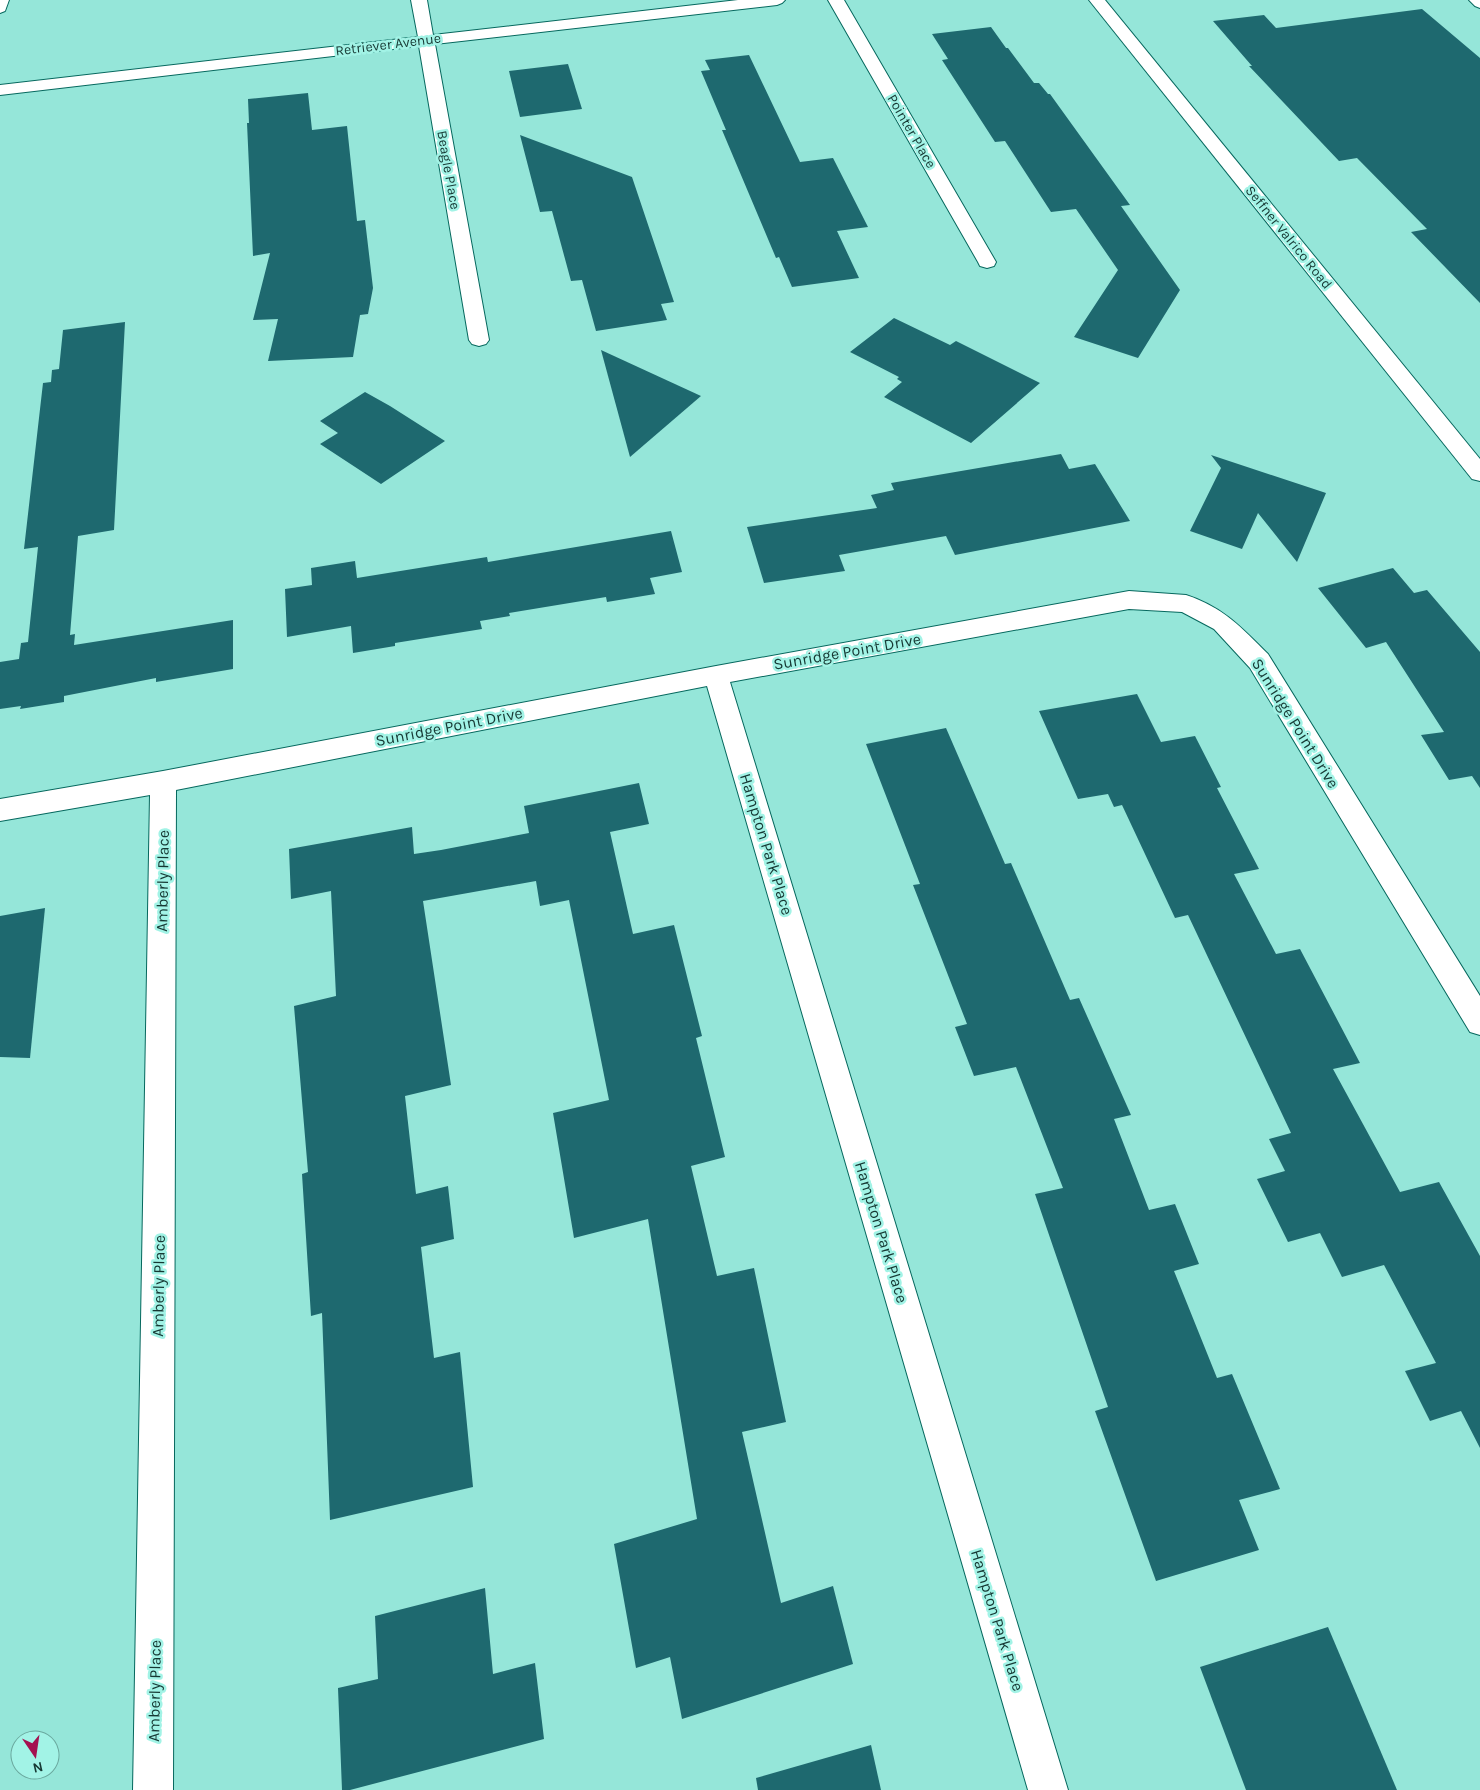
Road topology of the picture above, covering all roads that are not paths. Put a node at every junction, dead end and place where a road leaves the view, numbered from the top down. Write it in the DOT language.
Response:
graph roads {
  1 [pos="2,0"];
  2 [pos="419,0"];
  3 [pos="777,0"];
  4 [pos="836,0"];
  5 [pos="1097,0"];
  6 [pos="1477,0"];
  7 [pos="1480,3"];
  8 [pos="0,8"];
  9 [pos="426,39"];
  10 [pos="0,90"];
  11 [pos="988,262"];
  12 [pos="478,340"];
  13 [pos="1480,474"];
  14 [pos="716,674"];
  15 [pos="163,782"];
  16 [pos="0,810"];
  17 [pos="1480,1022"];
  18 [pos="153,1790"];
  19 [pos="1048,1790"];
  1 -- 8 [label="street"];
  2 -- 9 [label="street, Beagle Place"];
  3 -- 9 [label="street, Retriever Avenue"];
  4 -- 11 [label="street, Pointer Place"];
  5 -- 13 [label="street, Seffner Valrico Road"];
  6 -- 7 [label="street"];
  9 -- 10 [label="street, Retriever Avenue"];
  9 -- 12 [label="street, Beagle Place"];
  14 -- 15 [label="street, Sunridge Point Drive"];
  14 -- 17 [label="street, Sunridge Point Drive"];
  14 -- 19 [label="street, Hampton Park Place"];
  15 -- 16 [label="street, Sunridge Point Drive"];
  15 -- 18 [label="street, Amberly Place"];
}
